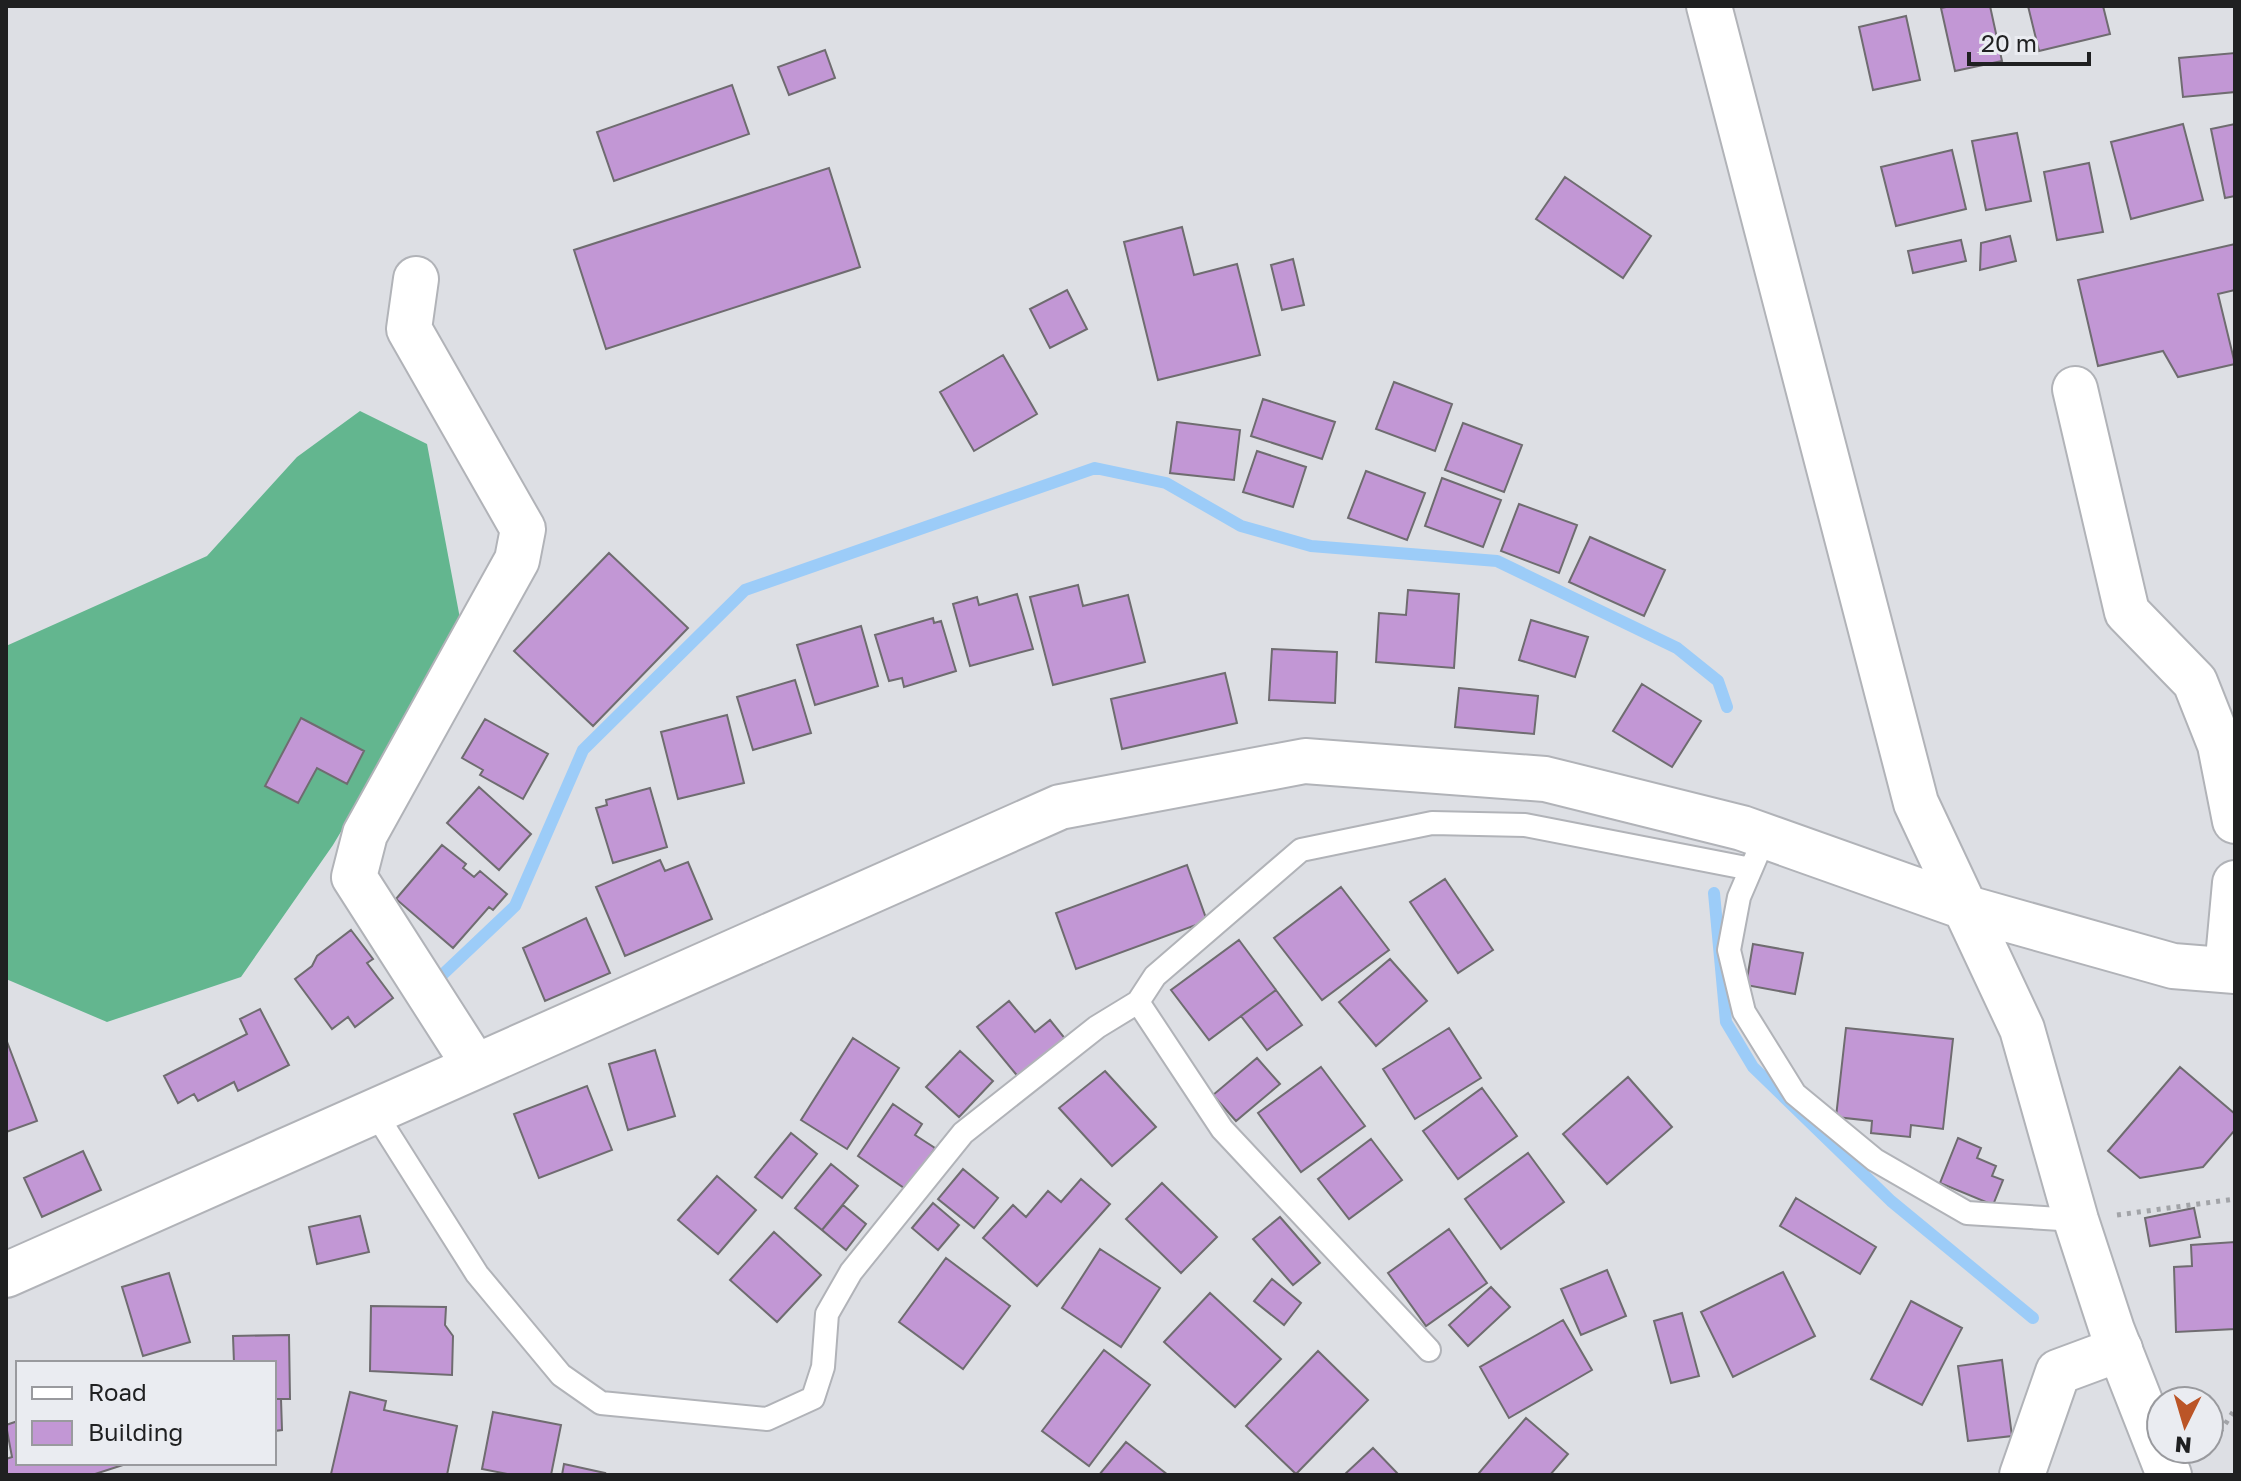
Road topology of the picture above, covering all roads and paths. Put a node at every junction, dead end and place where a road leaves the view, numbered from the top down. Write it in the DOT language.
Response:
graph roads {
  1 [pos="1709,6"];
  2 [pos="416,279"];
  3 [pos="2075,389"];
  4 [pos="2235,821"];
  5 [pos="1758,853"];
  6 [pos="2235,883"];
  7 [pos="2235,892"];
  8 [pos="1967,908"];
  9 [pos="2231,971"];
  10 [pos="1138,1002"];
  11 [pos="475,1066"];
  12 [pos="374,1111"];
  13 [pos="2235,1199"];
  14 [pos="2076,1220"];
  15 [pos="6,1275"];
  16 [pos="2120,1349"];
  17 [pos="1429,1350"];
  18 [pos="2022,1475"];
  19 [pos="2169,1475"];
  1 -- 8 [label="street"];
  2 -- 11 [label="street"];
  3 -- 4 [label="street"];
  5 -- 8 [label="street"];
  5 -- 10 [label="lane"];
  5 -- 11 [label="street"];
  5 -- 14 [label="lane"];
  6 -- 7 [label="street"];
  7 -- 9 [label="street"];
  8 -- 9 [label="street"];
  8 -- 14 [label="street"];
  10 -- 12 [label="lane"];
  10 -- 17 [label="lane"];
  11 -- 12 [label="street"];
  12 -- 15 [label="street"];
  13 -- 14 [label="path"];
  14 -- 16 [label="street"];
  16 -- 18 [label="street"];
  16 -- 19 [label="street"];
}
